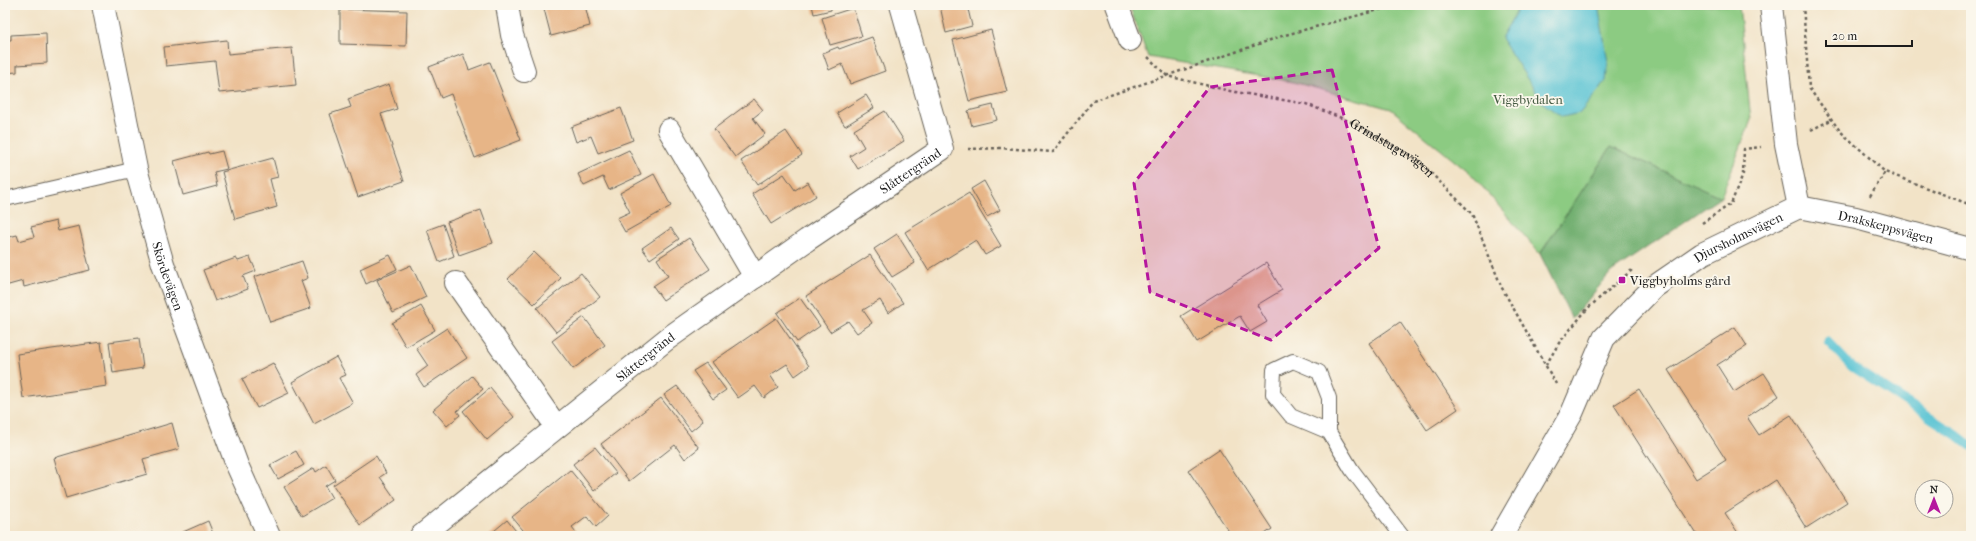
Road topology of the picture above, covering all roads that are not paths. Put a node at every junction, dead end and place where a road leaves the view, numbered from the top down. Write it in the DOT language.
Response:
graph roads {
  1 [pos="103,5"];
  2 [pos="507,5"];
  3 [pos="901,5"];
  4 [pos="1117,5"];
  5 [pos="1772,5"];
  6 [pos="1130,40"];
  7 [pos="524,70"];
  8 [pos="669,130"];
  9 [pos="136,168"];
  10 [pos="5,199"];
  11 [pos="1799,207"];
  12 [pos="1971,249"];
  13 [pos="755,276"];
  14 [pos="456,283"];
  15 [pos="556,426"];
  16 [pos="1329,432"];
  17 [pos="269,536"];
  18 [pos="421,536"];
  19 [pos="1402,536"];
  20 [pos="1501,536"];
  1 -- 9 [label="street, Skördevägen"];
  2 -- 7 [label="street"];
  3 -- 13 [label="street, Slåttergränd"];
  4 -- 6 [label="street"];
  5 -- 11 [label="street"];
  8 -- 13 [label="street"];
  9 -- 10 [label="lane"];
  9 -- 17 [label="street, Skördevägen"];
  11 -- 12 [label="street, Drakskeppsvägen"];
  11 -- 20 [label="street, Djursholmsvägen"];
  13 -- 15 [label="street, Slåttergränd"];
  14 -- 15 [label="street"];
  15 -- 18 [label="street, Slåttergränd"];
  16 -- 16 [label="lane"];
  16 -- 19 [label="lane"];
}
